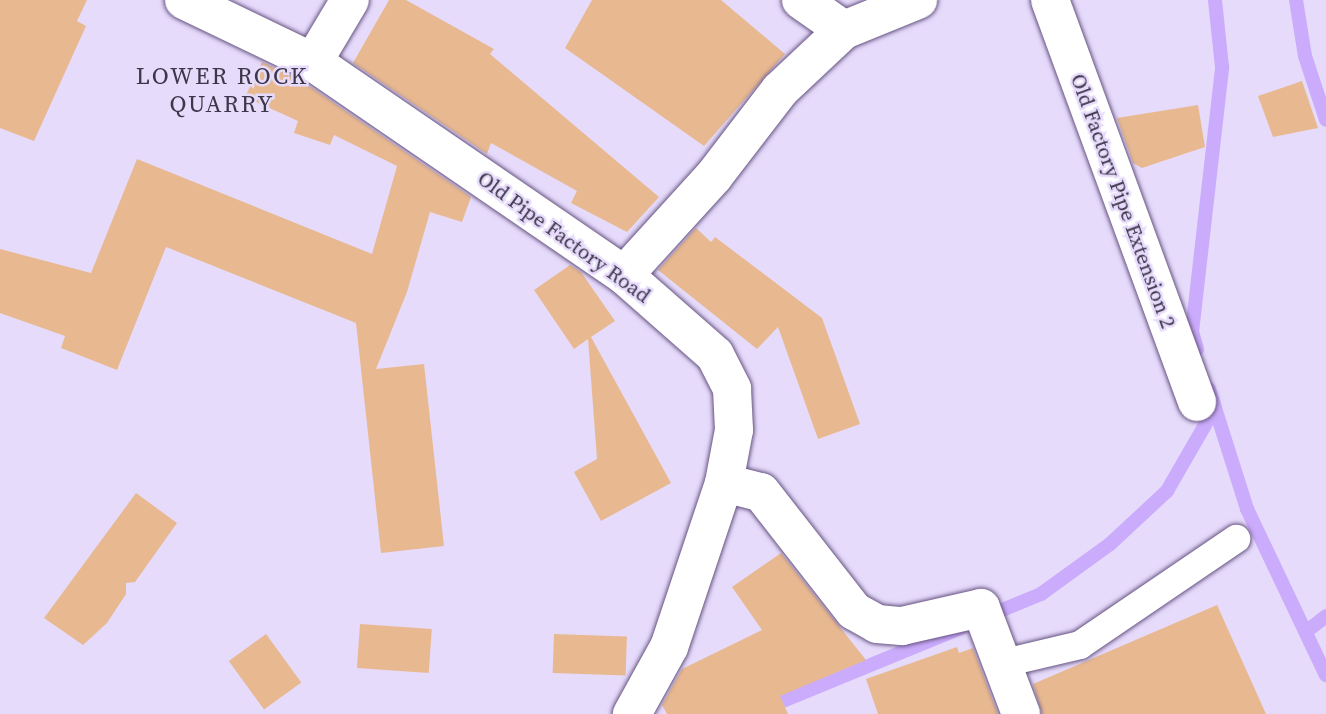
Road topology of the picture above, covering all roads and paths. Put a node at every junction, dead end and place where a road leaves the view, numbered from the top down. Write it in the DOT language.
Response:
graph roads {
  1 [pos="184,0"];
  2 [pos="350,0"];
  3 [pos="801,0"];
  4 [pos="918,0"];
  5 [pos="1050,0"];
  6 [pos="844,30"];
  7 [pos="313,62"];
  8 [pos="624,275"];
  9 [pos="1197,402"];
  10 [pos="724,483"];
  11 [pos="1236,539"];
  12 [pos="1004,663"];
  13 [pos="632,714"];
  14 [pos="1021,714"];
  1 -- 7 [label="street, Old Pipe Factory Road"];
  2 -- 7 [label="street"];
  3 -- 6 [label="street"];
  4 -- 6 [label="street"];
  5 -- 9 [label="street, Old Factory Pipe Extension 2"];
  6 -- 8 [label="street"];
  7 -- 8 [label="street, Old Pipe Factory Road"];
  8 -- 10 [label="street, Old Pipe Factory Road"];
  10 -- 12 [label="street"];
  10 -- 13 [label="street, Old Pipe Factory Road"];
  11 -- 12 [label="lane"];
  12 -- 14 [label="street"];
}
